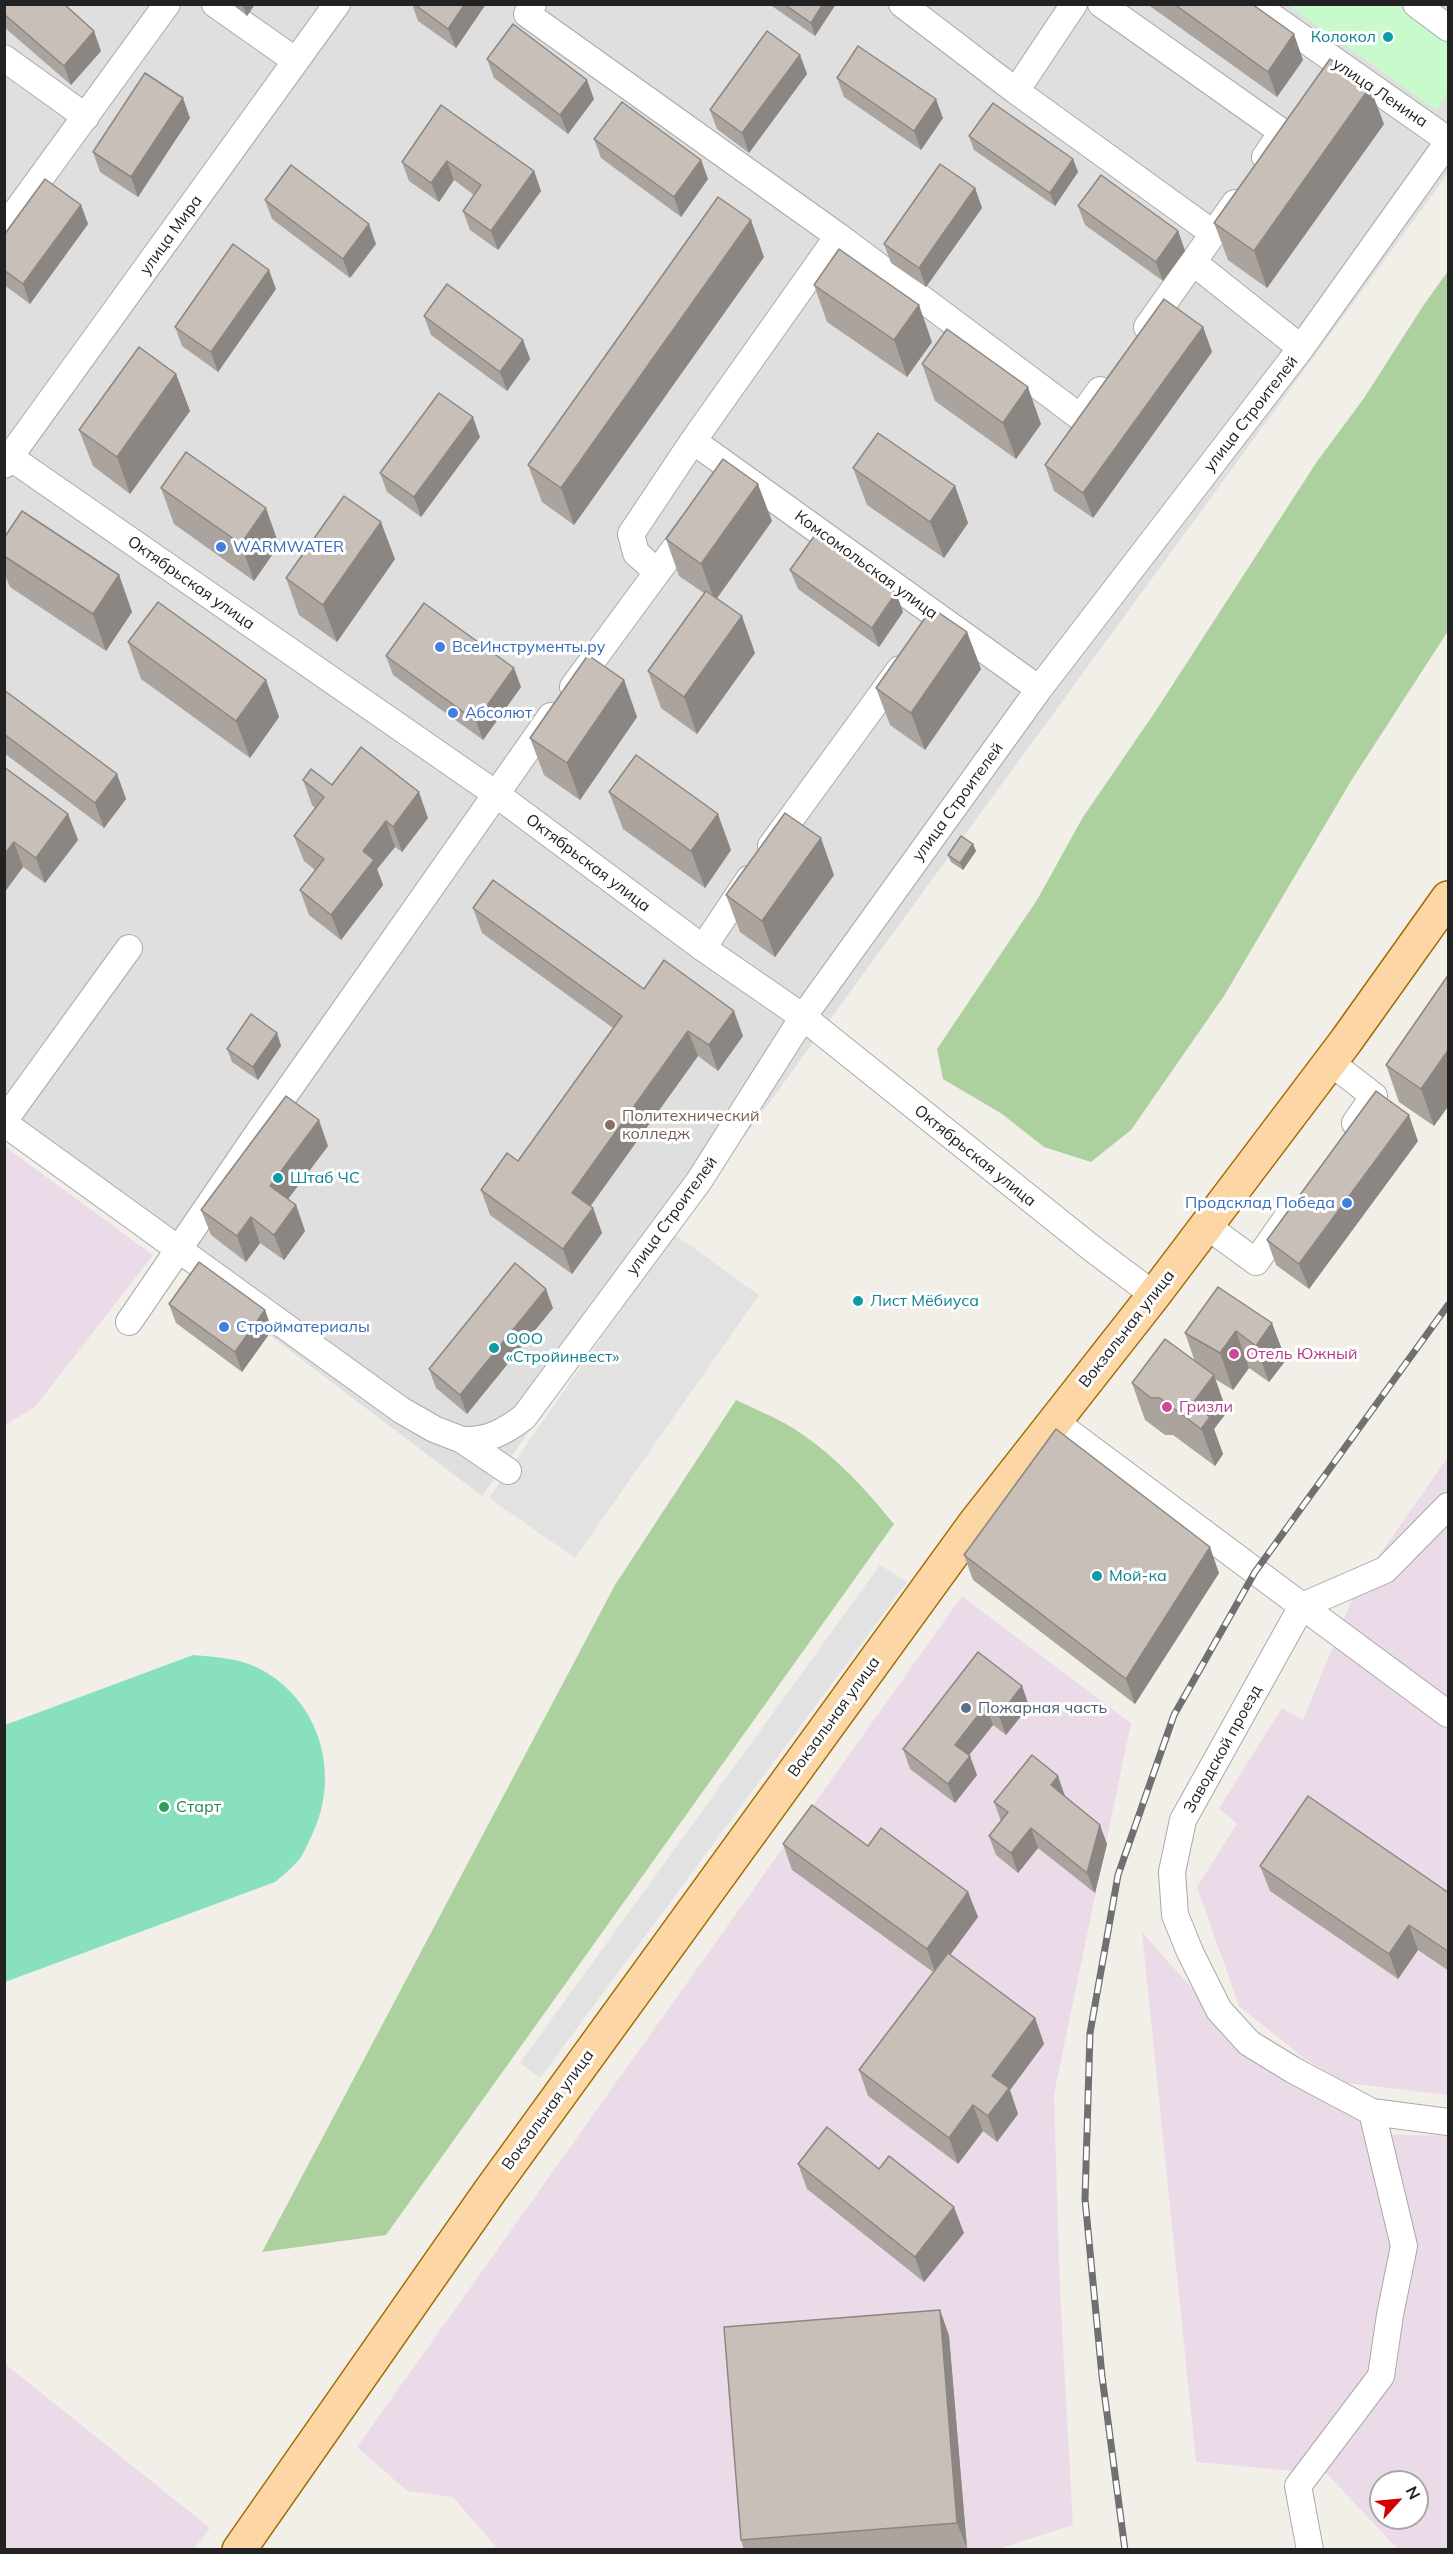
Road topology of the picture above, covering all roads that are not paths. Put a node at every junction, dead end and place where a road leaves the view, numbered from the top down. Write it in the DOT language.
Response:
graph roads {
  1 [pos="167,4"];
  2 [pos="215,4"];
  3 [pos="337,4"];
  4 [pos="532,4"];
  5 [pos="902,4"];
  6 [pos="1074,4"];
  7 [pos="1101,4"];
  8 [pos="1254,4"];
  9 [pos="1416,4"];
  10 [pos="1449,28"];
  11 [pos="4,58"];
  12 [pos="297,61"];
  13 [pos="1016,92"];
  14 [pos="86,117"];
  15 [pos="1449,141"];
  16 [pos="4,228"];
  17 [pos="1214,234"];
  18 [pos="837,236"];
  19 [pos="1194,263"];
  20 [pos="1301,348"];
  21 [pos="693,441"];
  22 [pos="6,459"];
  23 [pos="720,489"];
  24 [pos="656,571"];
  25 [pos="927,633"];
  26 [pos="1040,689"];
  27 [pos="495,794"];
  28 [pos="1449,898"];
  29 [pos="129,948"];
  30 [pos="703,948"];
  31 [pos="803,1017"];
  32 [pos="1330,1062"];
  33 [pos="4,1122"];
  34 [pos="1339,1145"];
  35 [pos="1304,1193"];
  36 [pos="1207,1226"];
  37 [pos="179,1249"];
  38 [pos="1154,1295"];
  39 [pos="129,1322"];
  40 [pos="524,1417"];
  41 [pos="1054,1421"];
  42 [pos="462,1440"];
  43 [pos="1449,1506"];
  44 [pos="1302,1606"];
  45 [pos="1449,1714"];
  46 [pos="1372,2112"];
  47 [pos="1449,2122"];
  48 [pos="239,2550"];
  49 [pos="1310,2550"];
  1 -- 14 [label="street"];
  2 -- 12 [label="street"];
  3 -- 12 [label="street, улица Мира"];
  4 -- 18 [label="street"];
  5 -- 13 [label="street"];
  6 -- 13 [label="street"];
  7 -- 17 [label="street"];
  8 -- 15 [label="street, улица Ленина"];
  9 -- 10 [label="street"];
  11 -- 14 [label="street"];
  12 -- 22 [label="street, улица Мира"];
  13 -- 17 [label="street"];
  14 -- 16 [label="street"];
  15 -- 20 [label="street, улица Строителей"];
  17 -- 19 [label="street"];
  18 -- 19 [label="street"];
  18 -- 21 [label="street"];
  19 -- 20 [label="street"];
  20 -- 26 [label="street, улица Строителей"];
  21 -- 23 [label="street, Комсомольская улица"];
  21 -- 24 [label="street"];
  22 -- 27 [label="street, Октябрьская улица"];
  23 -- 24 [label="street"];
  23 -- 25 [label="street, Комсомольская улица"];
  24 -- 27 [label="street"];
  25 -- 26 [label="street, Комсомольская улица"];
  25 -- 30 [label="street"];
  26 -- 31 [label="street, улица Строителей"];
  27 -- 30 [label="street, Октябрьская улица"];
  27 -- 37 [label="street"];
  28 -- 32 [label="main road, Вокзальная улица"];
  29 -- 33 [label="street"];
  30 -- 31 [label="street, Октябрьская улица"];
  31 -- 38 [label="street, Октябрьская улица"];
  31 -- 40 [label="street, улица Строителей"];
  32 -- 34 [label="street"];
  32 -- 36 [label="main road, Вокзальная улица"];
  33 -- 37 [label="street"];
  35 -- 36 [label="street"];
  36 -- 38 [label="main road, Вокзальная улица"];
  37 -- 39 [label="street"];
  37 -- 42 [label="street"];
  38 -- 41 [label="main road, Вокзальная улица"];
  40 -- 42 [label="street, улица Строителей"];
  40 -- 42 [label="street"];
  41 -- 44 [label="street"];
  41 -- 48 [label="main road, Вокзальная улица"];
  43 -- 44 [label="street"];
  44 -- 45 [label="street"];
  44 -- 46 [label="street, Заводской проезд"];
  46 -- 47 [label="street, Заводской проезд"];
  46 -- 49 [label="street"];
}
